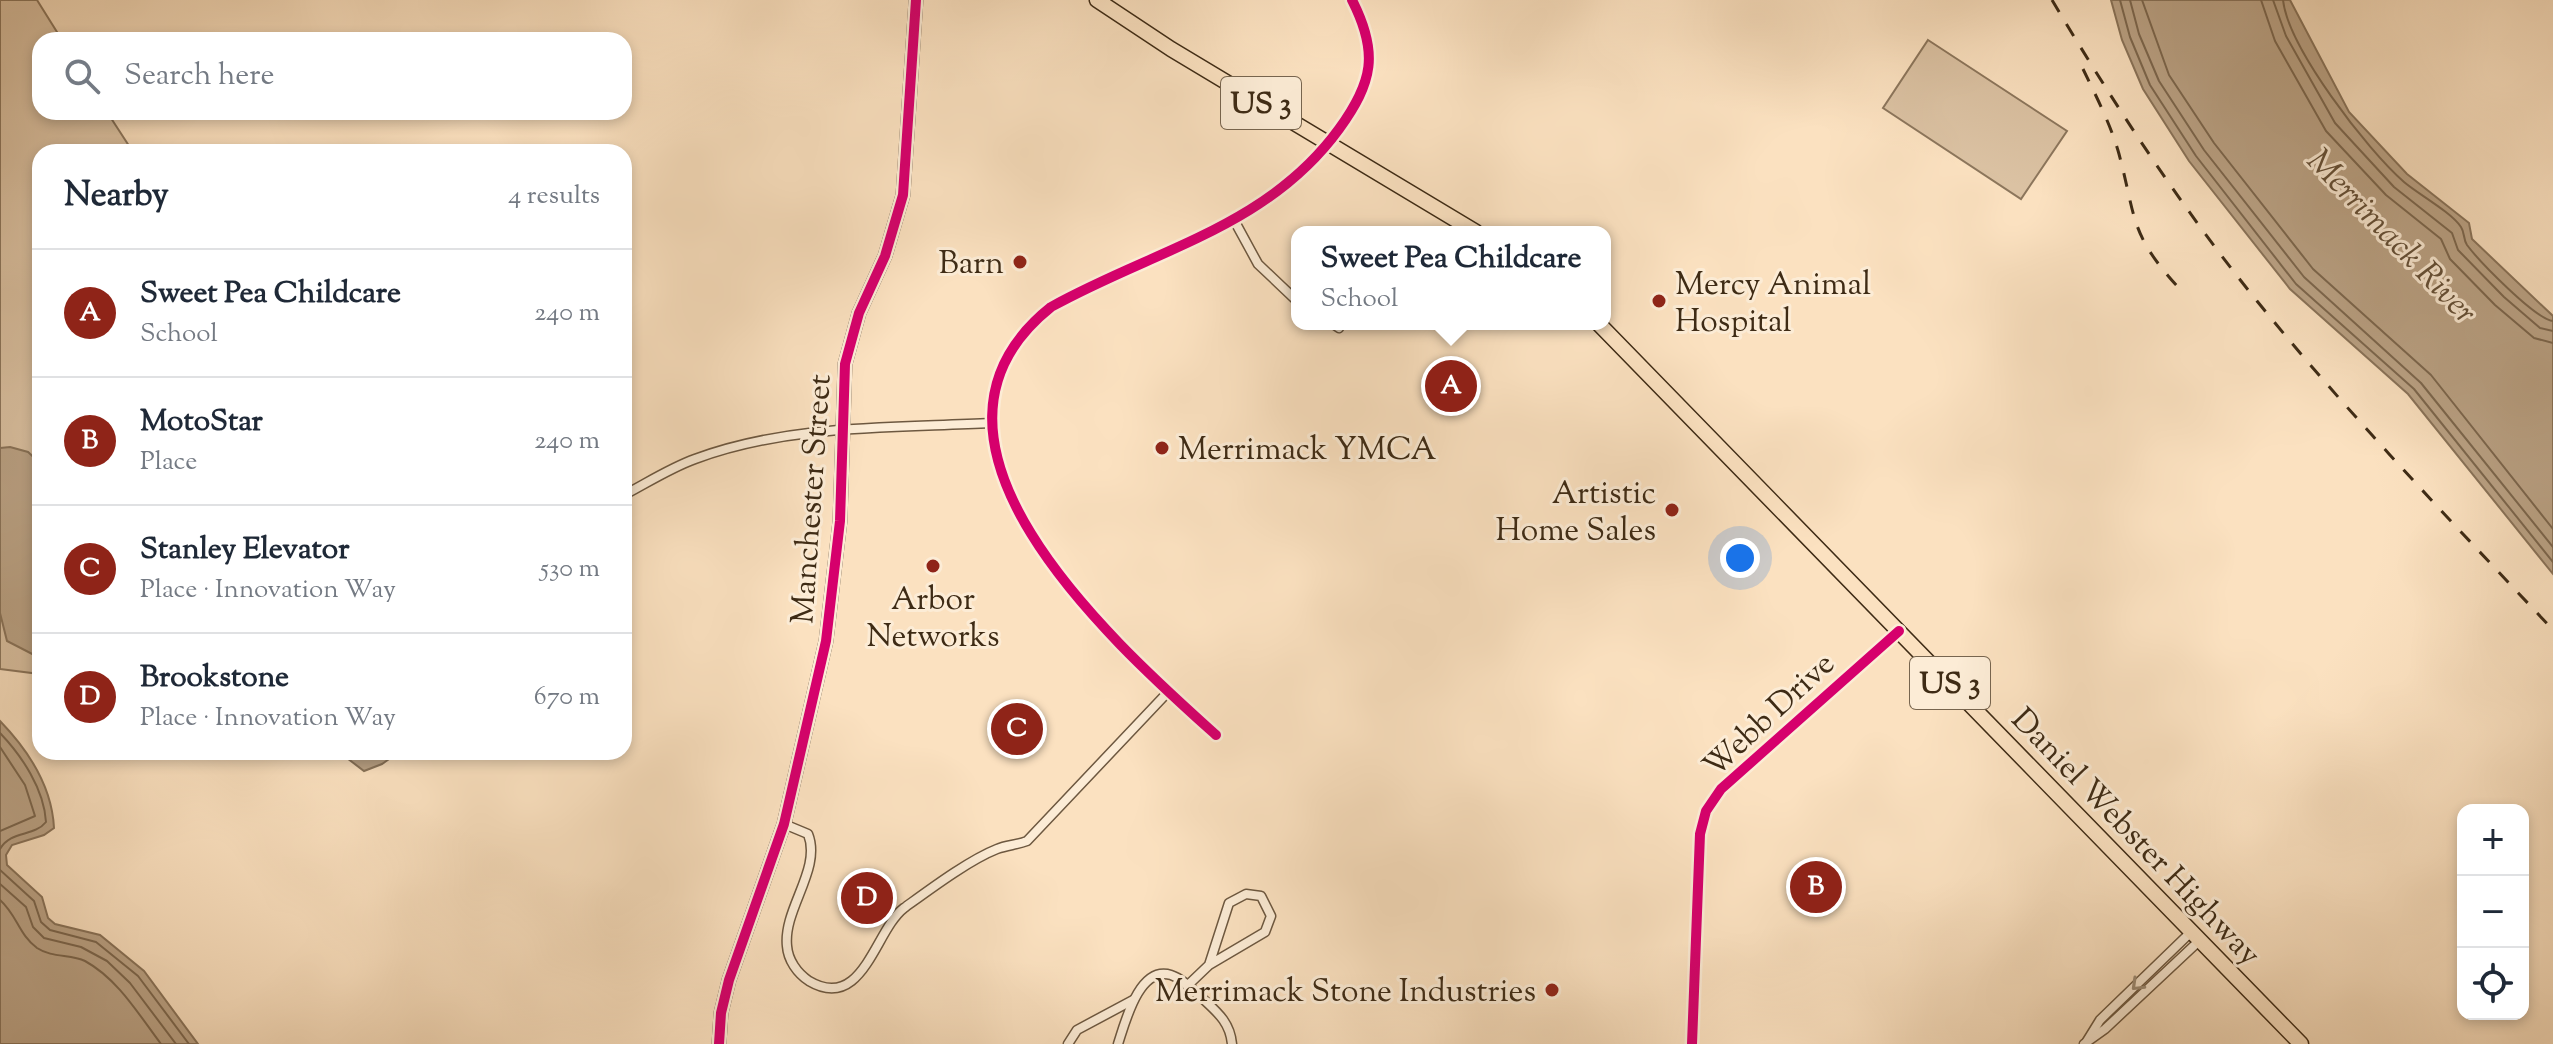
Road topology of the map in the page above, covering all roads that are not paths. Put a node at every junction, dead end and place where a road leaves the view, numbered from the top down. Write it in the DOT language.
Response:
graph roads {
  1 [pos="916,0"];
  2 [pos="1097,0"];
  3 [pos="1352,0"];
  4 [pos="1329,143"];
  5 [pos="1234,220"];
  6 [pos="1466,226"];
  7 [pos="1291,295"];
  8 [pos="1605,330"];
  9 [pos="991,423"];
  10 [pos="841,429"];
  11 [pos="632,491"];
  12 [pos="1899,631"];
  13 [pos="1168,692"];
  14 [pos="1216,735"];
  15 [pos="784,824"];
  16 [pos="2195,936"];
  17 [pos="1209,965"];
  18 [pos="1187,986"];
  19 [pos="1134,1000"];
  20 [pos="2086,1042"];
  21 [pos="719,1044"];
  22 [pos="1068,1044"];
  23 [pos="1118,1044"];
  24 [pos="1232,1044"];
  25 [pos="1692,1044"];
  26 [pos="2301,1044"];
  1 -- 10 [label="street, Manchester Street"];
  2 -- 4 [label="main road, US 3"];
  3 -- 4 [label="street"];
  4 -- 5 [label="street"];
  4 -- 6 [label="main road, US 3"];
  5 -- 7 [label="street"];
  5 -- 9 [label="street"];
  8 -- 12 [label="main road, Daniel Webster Highway / US 3"];
  9 -- 10 [label="street"];
  9 -- 13 [label="street"];
  10 -- 11 [label="street"];
  10 -- 15 [label="street, Manchester Street"];
  12 -- 16 [label="main road, Daniel Webster Highway / US 3"];
  12 -- 25 [label="street, Webb Drive"];
  13 -- 14 [label="street"];
  13 -- 15 [label="street"];
  15 -- 21 [label="street, Manchester Street"];
  16 -- 20 [label="street"];
  16 -- 26 [label="main road, Daniel Webster Highway / US 3"];
  17 -- 17 [label="street"];
  17 -- 18 [label="street"];
  18 -- 19 [label="street"];
  18 -- 24 [label="street"];
  19 -- 22 [label="street"];
  19 -- 23 [label="street"];
}
